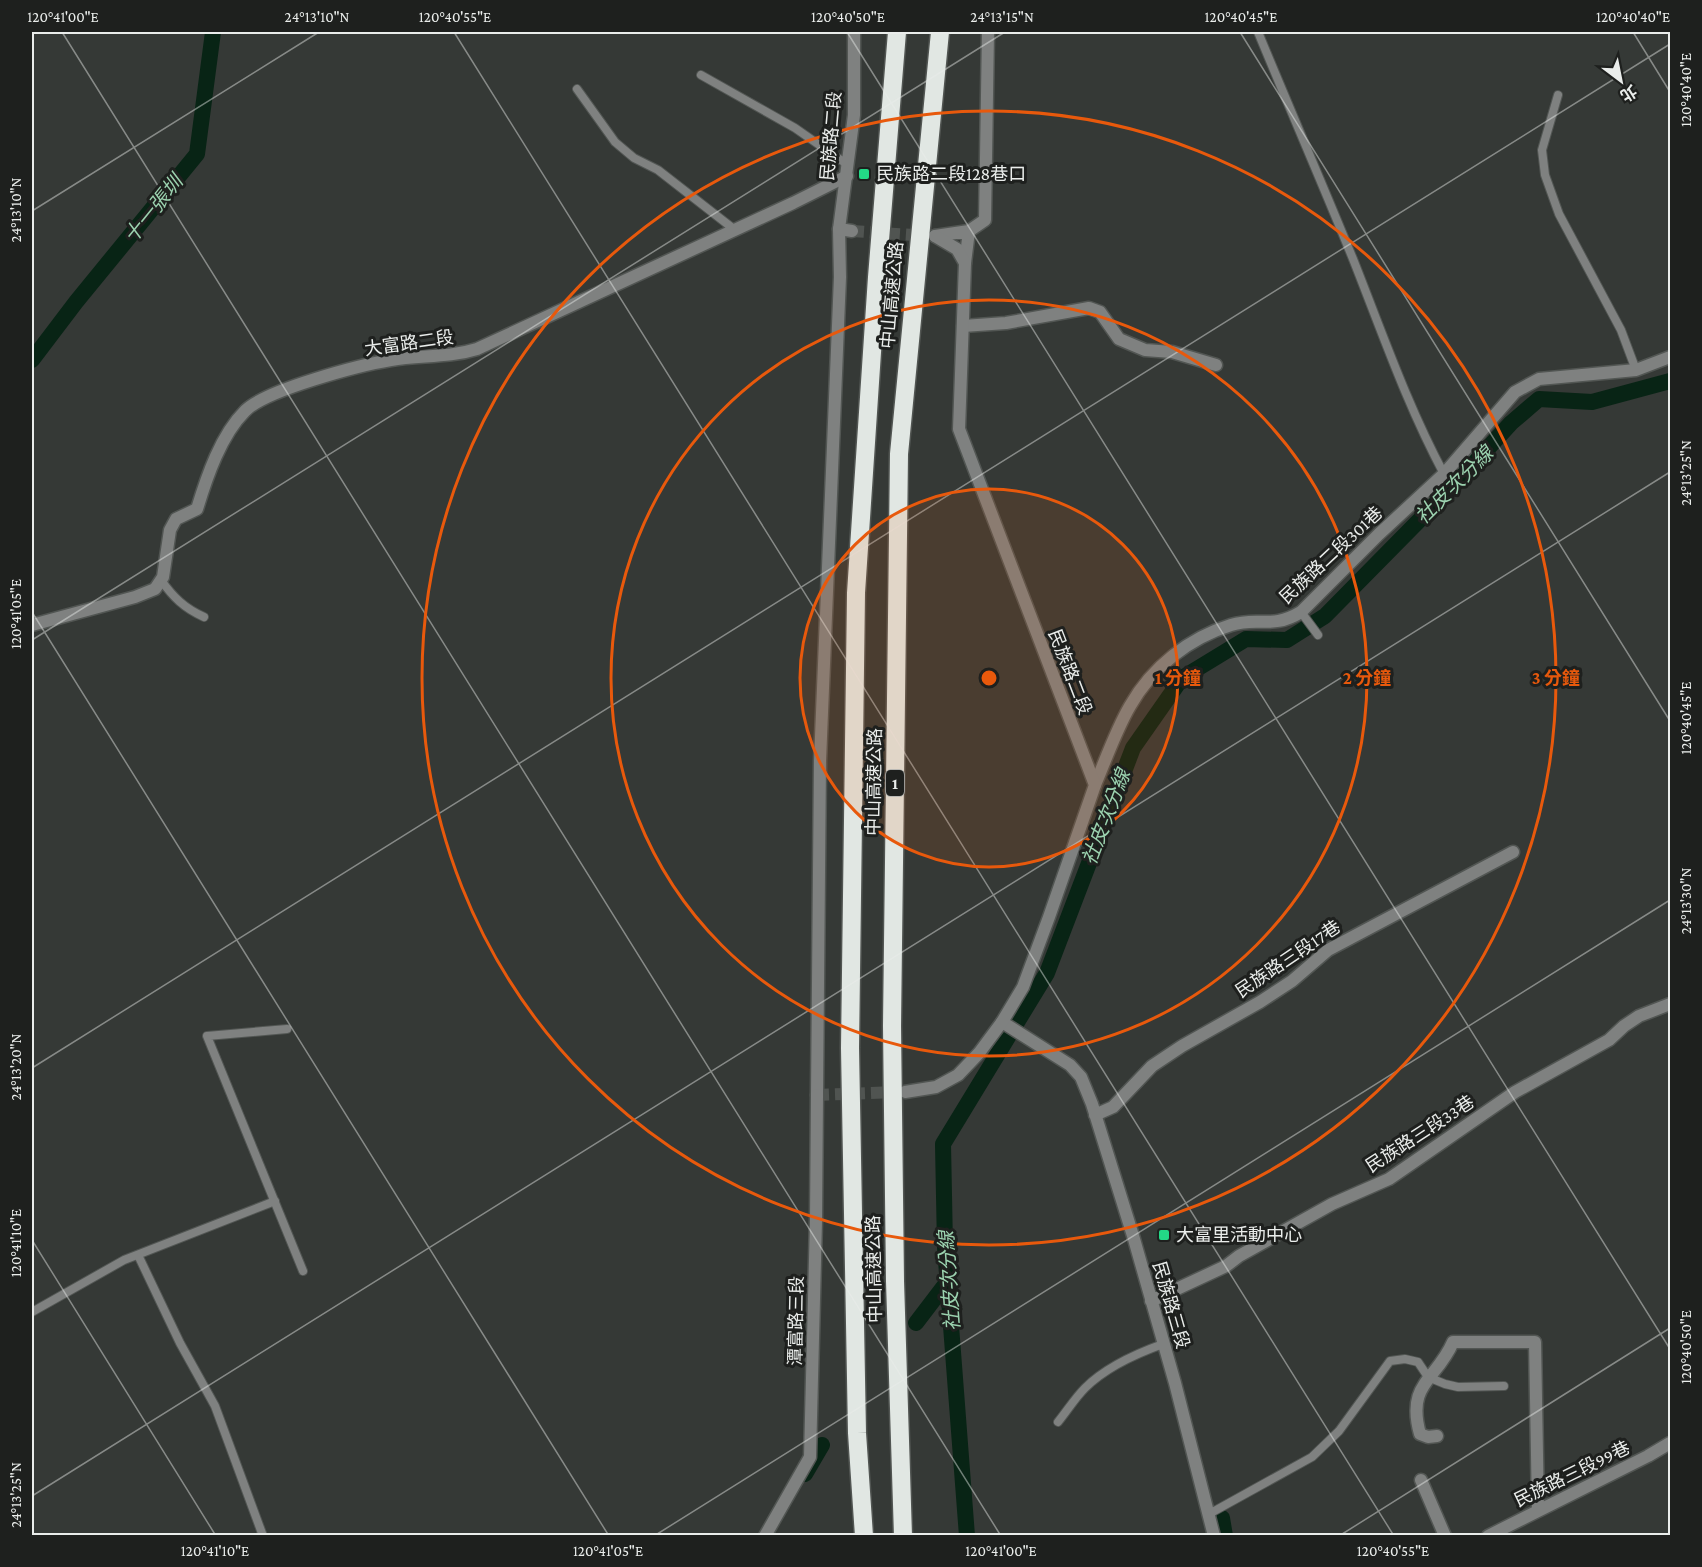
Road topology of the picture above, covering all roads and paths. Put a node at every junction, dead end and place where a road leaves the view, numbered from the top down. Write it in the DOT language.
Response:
graph roads {
  1 [pos="854,32"];
  2 [pos="897,32"];
  3 [pos="940,32"];
  4 [pos="988,32"];
  5 [pos="1258,32"];
  6 [pos="701,75"];
  7 [pos="577,89"];
  8 [pos="1558,95"];
  9 [pos="848,171"];
  10 [pos="839,229"];
  11 [pos="735,231"];
  12 [pos="852,231"];
  13 [pos="969,231"];
  14 [pos="965,263"];
  15 [pos="963,326"];
  16 [pos="1671,357"];
  17 [pos="1216,364"];
  18 [pos="1636,370"];
  19 [pos="1444,474"];
  20 [pos="161,580"];
  21 [pos="1303,614"];
  22 [pos="204,617"];
  23 [pos="32,625"];
  24 [pos="1318,635"];
  25 [pos="1095,785"];
  26 [pos="1514,852"];
  27 [pos="1671,1004"];
  28 [pos="1005,1023"];
  29 [pos="287,1029"];
  30 [pos="905,1092"];
  31 [pos="817,1095"];
  32 [pos="1095,1115"];
  33 [pos="274,1201"];
  34 [pos="138,1255"];
  35 [pos="303,1271"];
  36 [pos="1151,1301"];
  37 [pos="32,1312"];
  38 [pos="1163,1344"];
  39 [pos="1428,1377"];
  40 [pos="1504,1386"];
  41 [pos="1058,1422"];
  42 [pos="1437,1436"];
  43 [pos="1671,1443"];
  44 [pos="1421,1480"];
  45 [pos="1538,1511"];
  46 [pos="1209,1514"];
  47 [pos="263,1536"];
  48 [pos="765,1536"];
  49 [pos="864,1536"];
  50 [pos="903,1536"];
  51 [pos="1214,1536"];
  52 [pos="1445,1536"];
  53 [pos="1488,1536"];
  1 -- 9 [label="street, 民族路二段"];
  2 -- 49 [label="highway, 中山高速公路"];
  3 -- 50 [label="highway, 中山高速公路 / 1"];
  4 -- 13 [label="street"];
  5 -- 19 [label="lane"];
  6 -- 9 [label="lane"];
  7 -- 11 [label="lane"];
  8 -- 18 [label="lane"];
  9 -- 10 [label="street, 民族路二段"];
  9 -- 11 [label="street, 大富路二段"];
  10 -- 12 [label="street"];
  10 -- 31 [label="street, 民族路二段"];
  11 -- 20 [label="street, 大富路二段"];
  13 -- 14 [label="street, 民族路二段"];
  13 -- 14 [label="street"];
  14 -- 15 [label="street, 民族路二段"];
  15 -- 17 [label="street"];
  15 -- 25 [label="street, 民族路二段"];
  16 -- 18 [label="street, 民族路二段301巷"];
  18 -- 19 [label="street, 民族路二段301巷"];
  19 -- 21 [label="street, 民族路二段301巷"];
  20 -- 22 [label="lane"];
  20 -- 23 [label="street"];
  21 -- 24 [label="lane"];
  21 -- 25 [label="street, 民族路二段301巷"];
  25 -- 28 [label="street"];
  26 -- 32 [label="street, 民族路三段17巷"];
  27 -- 36 [label="street, 民族路三段33巷"];
  28 -- 30 [label="street"];
  28 -- 32 [label="street, 民族路三段"];
  29 -- 33 [label="lane"];
  31 -- 48 [label="street, 潭富路三段"];
  32 -- 36 [label="street, 民族路三段"];
  33 -- 34 [label="lane"];
  33 -- 35 [label="lane"];
  34 -- 37 [label="lane"];
  34 -- 47 [label="lane"];
  36 -- 38 [label="street, 民族路三段"];
  38 -- 41 [label="lane"];
  38 -- 46 [label="street, 民族路三段"];
  39 -- 40 [label="lane"];
  39 -- 42 [label="street"];
  39 -- 45 [label="street"];
  39 -- 46 [label="lane"];
  43 -- 45 [label="street, 民族路三段99巷"];
  44 -- 52 [label="street"];
  45 -- 53 [label="street, 民族路三段99巷"];
  46 -- 51 [label="street, 民族路三段"];
}
